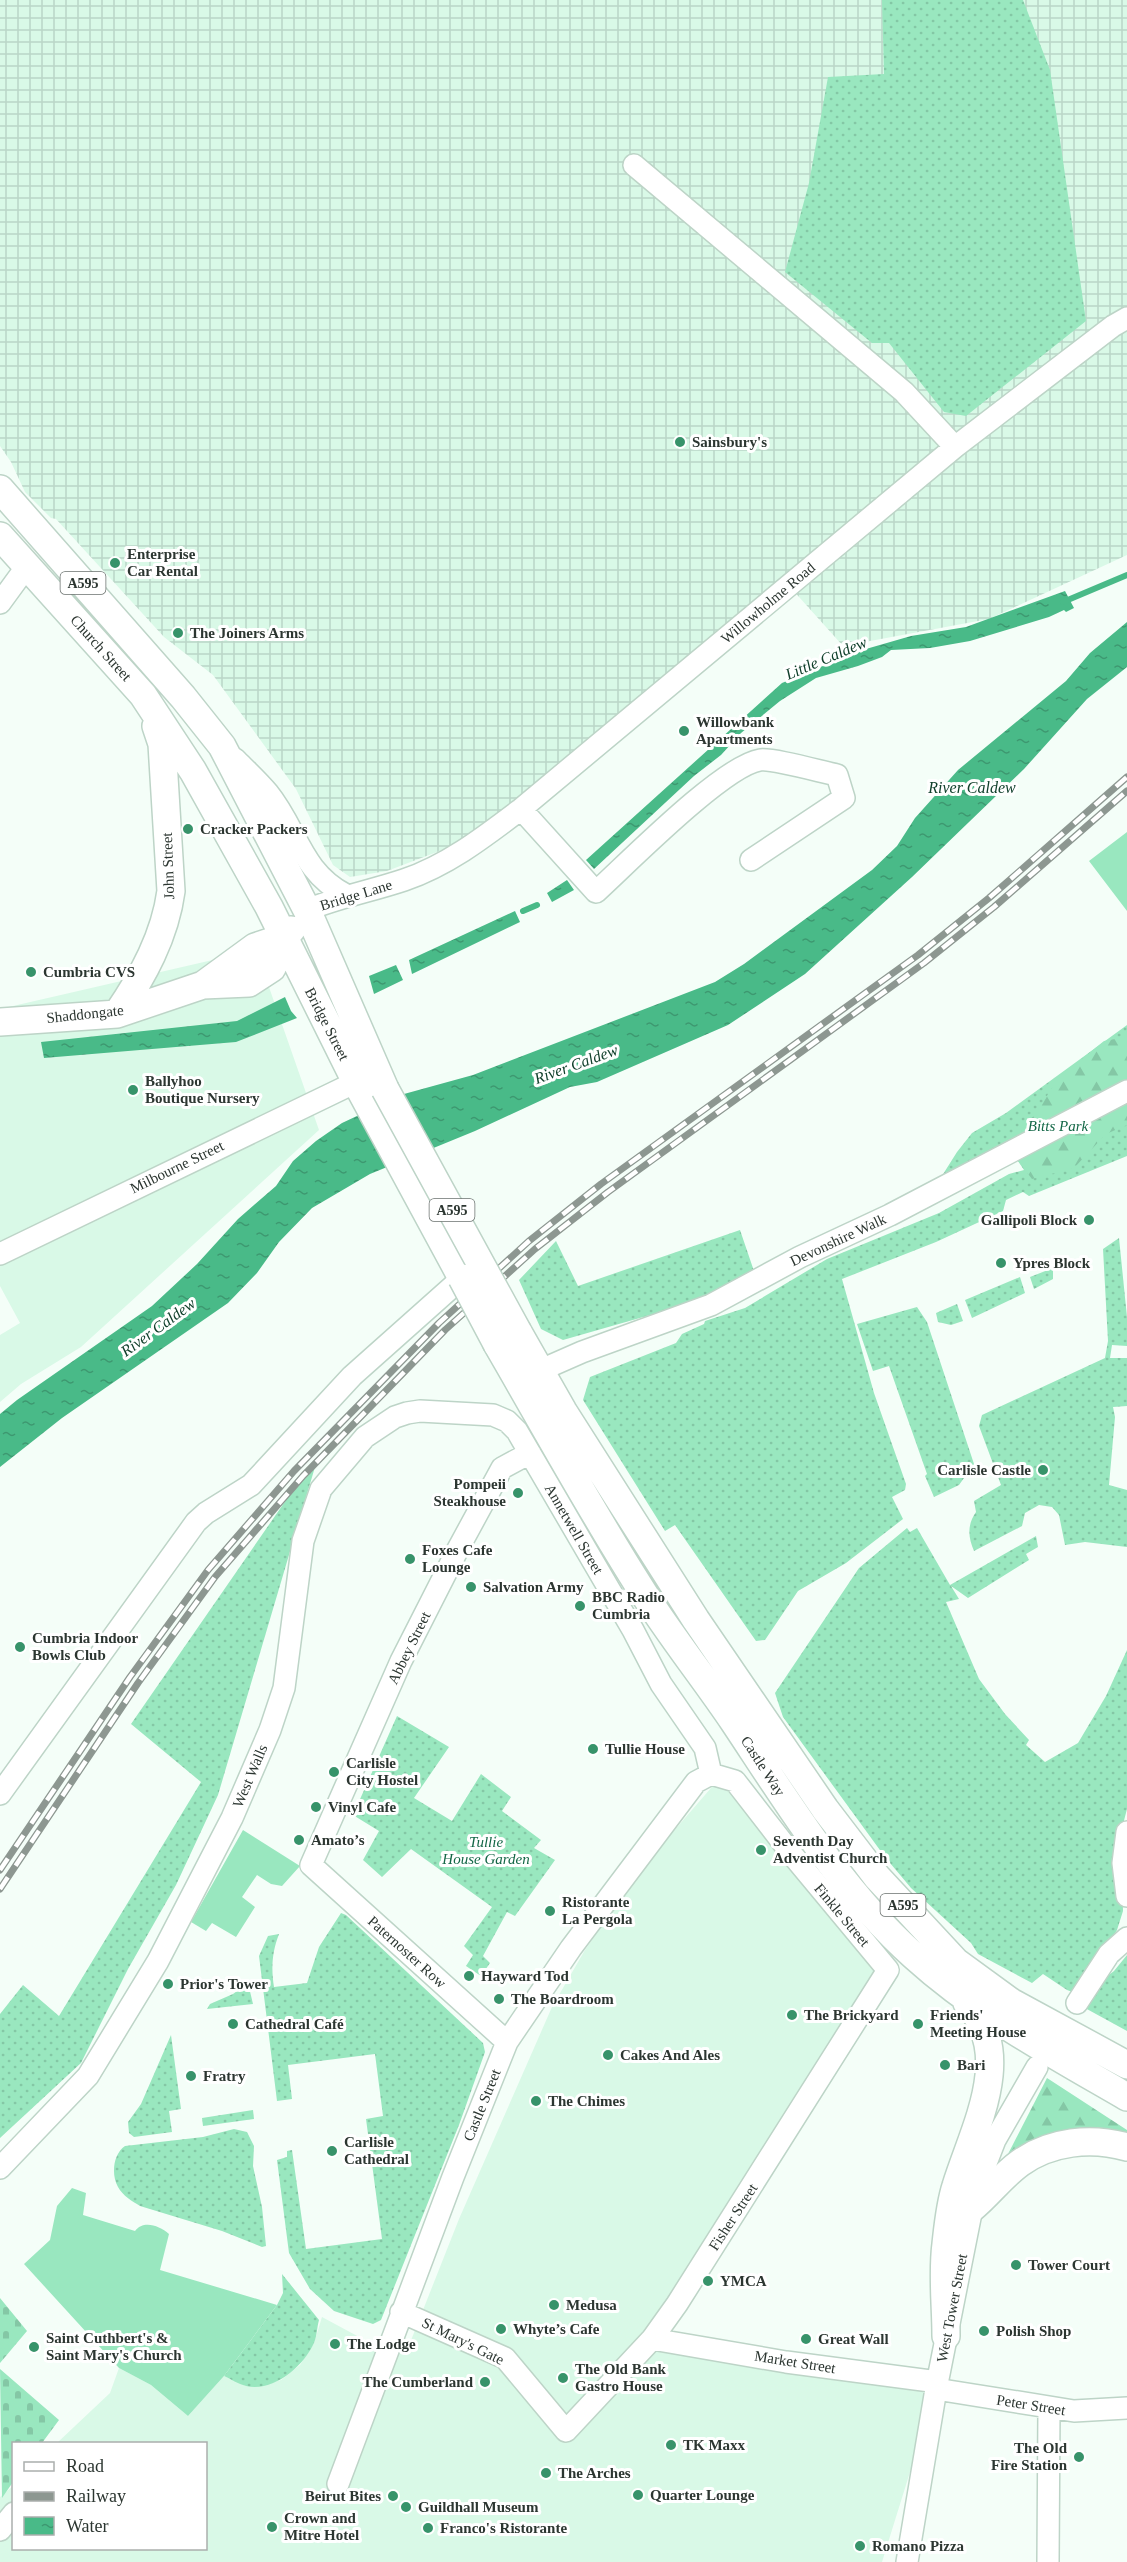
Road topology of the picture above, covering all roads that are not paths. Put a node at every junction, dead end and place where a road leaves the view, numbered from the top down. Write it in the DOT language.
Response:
graph roads {
  1 [pos="634,165"];
  2 [pos="1127,318"];
  3 [pos="955,447"];
  4 [pos="0,489"];
  5 [pos="0,536"];
  6 [pos="27,566"];
  7 [pos="0,603"];
  8 [pos="164,677"];
  9 [pos="151,708"];
  10 [pos="222,746"];
  11 [pos="521,809"];
  12 [pos="751,860"];
  13 [pos="405,880"];
  14 [pos="346,896"];
  15 [pos="307,910"];
  16 [pos="285,937"];
  17 [pos="117,1014"];
  18 [pos="0,1022"];
  19 [pos="1127,1090"];
  20 [pos="370,1092"];
  21 [pos="0,1254"];
  22 [pos="462,1278"];
  23 [pos="507,1338"];
  24 [pos="541,1371"];
  25 [pos="460,1414"];
  26 [pos="530,1453"];
  27 [pos="711,1774"];
  28 [pos="0,1794"];
  29 [pos="1127,1832"];
  30 [pos="312,1861"];
  31 [pos="1127,1896"];
  32 [pos="1127,1938"];
  33 [pos="879,1985"];
  34 [pos="958,1994"];
  35 [pos="1077,2003"];
  36 [pos="507,2042"];
  37 [pos="1115,2051"];
  38 [pos="1127,2065"];
  39 [pos="1037,2067"];
  40 [pos="1127,2097"];
  41 [pos="1127,2146"];
  42 [pos="0,2168"];
  43 [pos="972,2208"];
  44 [pos="401,2312"];
  45 [pos="946,2336"];
  46 [pos="652,2339"];
  47 [pos="937,2386"];
  48 [pos="1049,2408"];
  49 [pos="1127,2408"];
  50 [pos="566,2431"];
  51 [pos="338,2484"];
  52 [pos="12,2516"];
  53 [pos="0,2530"];
  54 [pos="907,2562"];
  55 [pos="1048,2562"];
  1 -- 3 [label="street"];
  2 -- 3 [label="street, Willowholme Road"];
  3 -- 11 [label="street, Willowholme Road"];
  4 -- 8 [label="main road, Church Street / A595"];
  5 -- 6 [label="main road, Church Street / A595"];
  6 -- 7 [label="street"];
  6 -- 9 [label="main road, Church Street / A595"];
  8 -- 10 [label="main road, Bridge Street / A595"];
  9 -- 16 [label="main road, Bridge Street / A595"];
  9 -- 17 [label="main road, John Street"];
  10 -- 14 [label="street, Bridge Street"];
  10 -- 15 [label="main road, Bridge Street / A595"];
  11 -- 12 [label="street"];
  11 -- 13 [label="street, Willowholme Road"];
  13 -- 14 [label="street, Bridge Lane"];
  14 -- 15 [label="street, Bridge Lane"];
  15 -- 16 [label="main road, Shaddongate"];
  15 -- 20 [label="main road, Bridge Street / A595"];
  16 -- 17 [label="main road, Shaddongate"];
  16 -- 20 [label="main road, Bridge Street / A595"];
  17 -- 18 [label="main road, Shaddongate"];
  19 -- 24 [label="street, Devonshire Walk"];
  20 -- 21 [label="street, Milbourne Street"];
  20 -- 22 [label="main road, Bridge Street / A595"];
  20 -- 23 [label="main road, Bridge Street / A595, bridge"];
  22 -- 23 [label="main road, Bridge Street / A595, bridge"];
  22 -- 28 [label="street"];
  23 -- 24 [label="main road, Castle Way / A595"];
  23 -- 34 [label="main road, Castle Way / A595"];
  24 -- 37 [label="main road, Castle Way / A595"];
  25 -- 26 [label="street, Annetwell Street"];
  25 -- 42 [label="street, West Walls"];
  26 -- 27 [label="street, Annetwell Street"];
  26 -- 30 [label="street, Abbey Street"];
  27 -- 33 [label="street, Finkle Street"];
  27 -- 36 [label="street, Castle Street"];
  29 -- 31 [label="street"];
  30 -- 36 [label="street, Paternoster Row"];
  32 -- 35 [label="street"];
  33 -- 46 [label="street, Fisher Street"];
  34 -- 40 [label="main road, Castle Way / A595"];
  34 -- 45 [label="main road"];
  36 -- 44 [label="street, Castle Street"];
  37 -- 38 [label="main road, Castle Way / A595"];
  39 -- 43 [label="street, West Tower Street"];
  41 -- 43 [label="main road"];
  43 -- 45 [label="street, West Tower Street"];
  44 -- 50 [label="street, St Mary's Gate"];
  44 -- 51 [label="street, Castle Street"];
  45 -- 47 [label="street, West Tower Street"];
  46 -- 47 [label="street, Market Street"];
  46 -- 50 [label="street, Fisher Street"];
  47 -- 48 [label="street, Peter Street"];
  47 -- 54 [label="street, West Tower Street"];
  48 -- 49 [label="street, Peter Street"];
  48 -- 55 [label="street"];
  52 -- 53 [label="street"];
}
